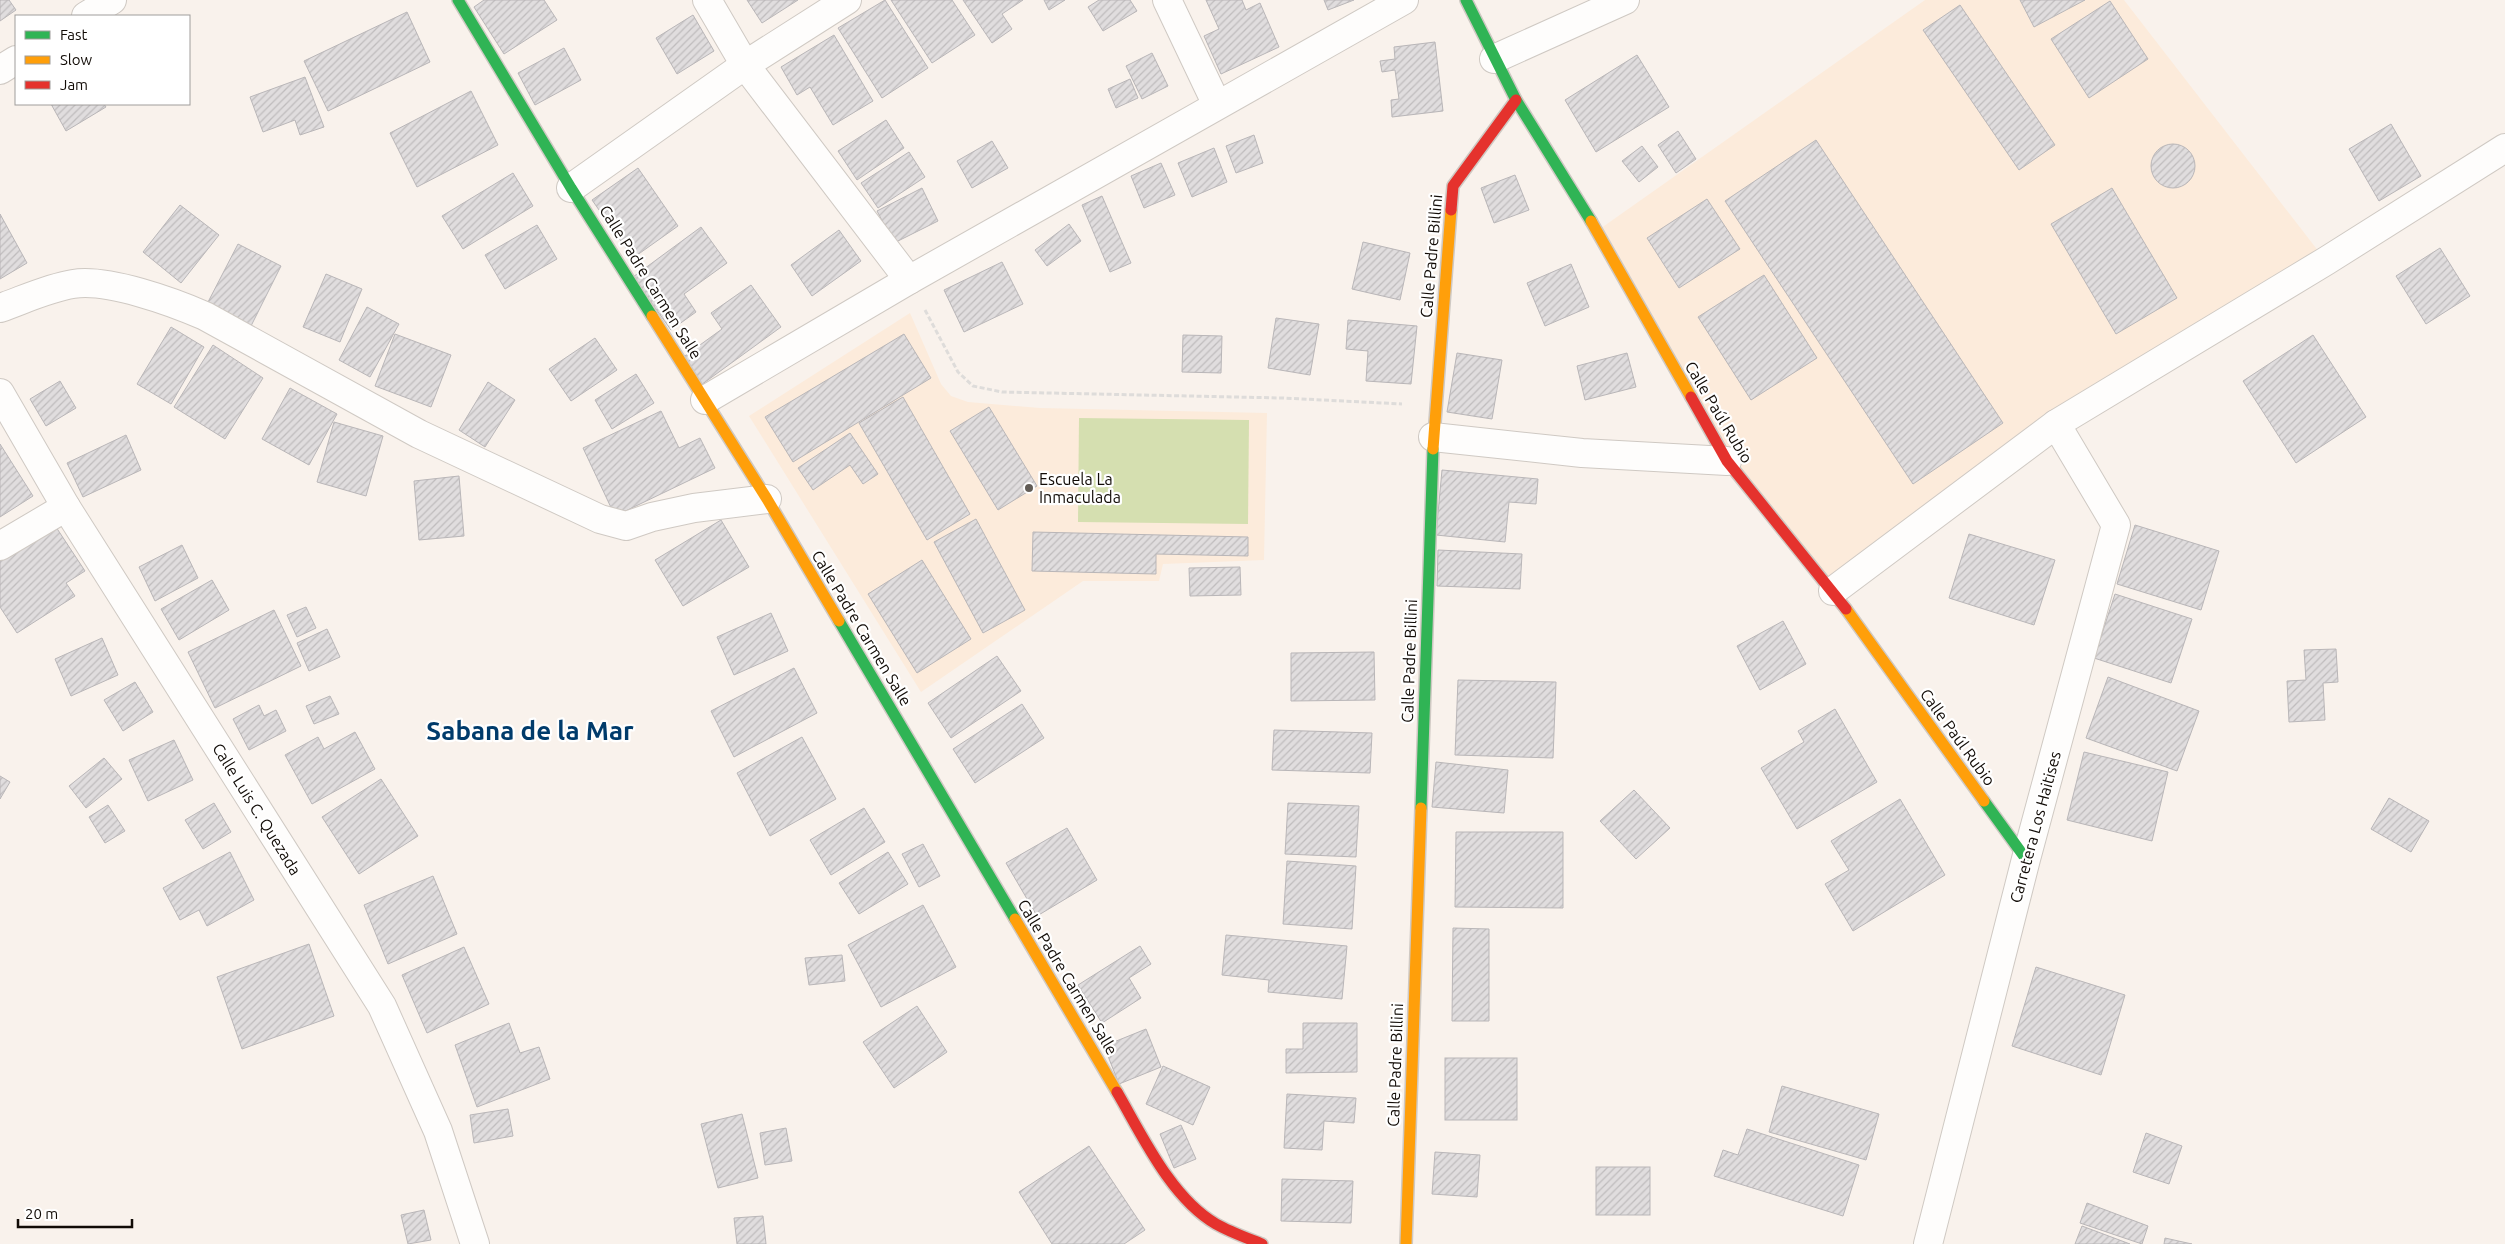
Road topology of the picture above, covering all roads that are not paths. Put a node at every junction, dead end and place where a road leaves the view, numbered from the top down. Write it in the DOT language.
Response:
graph roads {
  1 [pos="112,0"];
  2 [pos="458,0"];
  3 [pos="707,0"];
  4 [pos="847,0"];
  5 [pos="1168,0"];
  6 [pos="1404,0"];
  7 [pos="1466,0"];
  8 [pos="1625,0"];
  9 [pos="88,15"];
  10 [pos="1494,59"];
  11 [pos="15,61"];
  12 [pos="745,65"];
  13 [pos="0,70"];
  14 [pos="1516,100"];
  15 [pos="1217,105"];
  16 [pos="2505,148"];
  17 [pos="571,188"];
  18 [pos="909,280"];
  19 [pos="0,308"];
  20 [pos="0,393"];
  21 [pos="706,400"];
  22 [pos="2056,424"];
  23 [pos="1433,437"];
  24 [pos="1727,461"];
  25 [pos="767,499"];
  26 [pos="66,507"];
  27 [pos="0,546"];
  28 [pos="1833,591"];
  29 [pos="2026,859"];
  30 [pos="476,1244"];
  31 [pos="1262,1244"];
  32 [pos="1406,1244"];
  33 [pos="1928,1244"];
  1 -- 9 [label="street"];
  2 -- 17 [label="street, Calle Padre Carmen Salle"];
  3 -- 12 [label="street"];
  4 -- 12 [label="street"];
  5 -- 15 [label="street"];
  6 -- 15 [label="street"];
  7 -- 10 [label="street, Calle Paúl Rubio"];
  8 -- 10 [label="street"];
  10 -- 14 [label="street, Calle Paúl Rubio"];
  11 -- 13 [label="street"];
  12 -- 17 [label="street"];
  12 -- 18 [label="street"];
  14 -- 23 [label="street, Calle Padre Billini"];
  14 -- 24 [label="street, Calle Paúl Rubio"];
  15 -- 18 [label="street"];
  16 -- 22 [label="street"];
  17 -- 21 [label="street, Calle Padre Carmen Salle"];
  18 -- 21 [label="street"];
  19 -- 25 [label="street"];
  20 -- 26 [label="street, Calle Luis C. Quezada"];
  21 -- 25 [label="street, Calle Padre Carmen Salle"];
  22 -- 28 [label="street"];
  22 -- 29 [label="street, Carretera Los Haitises"];
  23 -- 24 [label="street"];
  23 -- 32 [label="street, Calle Padre Billini"];
  24 -- 28 [label="street, Calle Paúl Rubio"];
  25 -- 31 [label="street, Calle Padre Carmen Salle"];
  26 -- 27 [label="street"];
  26 -- 30 [label="street, Calle Luis C. Quezada"];
  28 -- 29 [label="street, Calle Paúl Rubio"];
  29 -- 33 [label="street, Carretera Los Haitises"];
}
